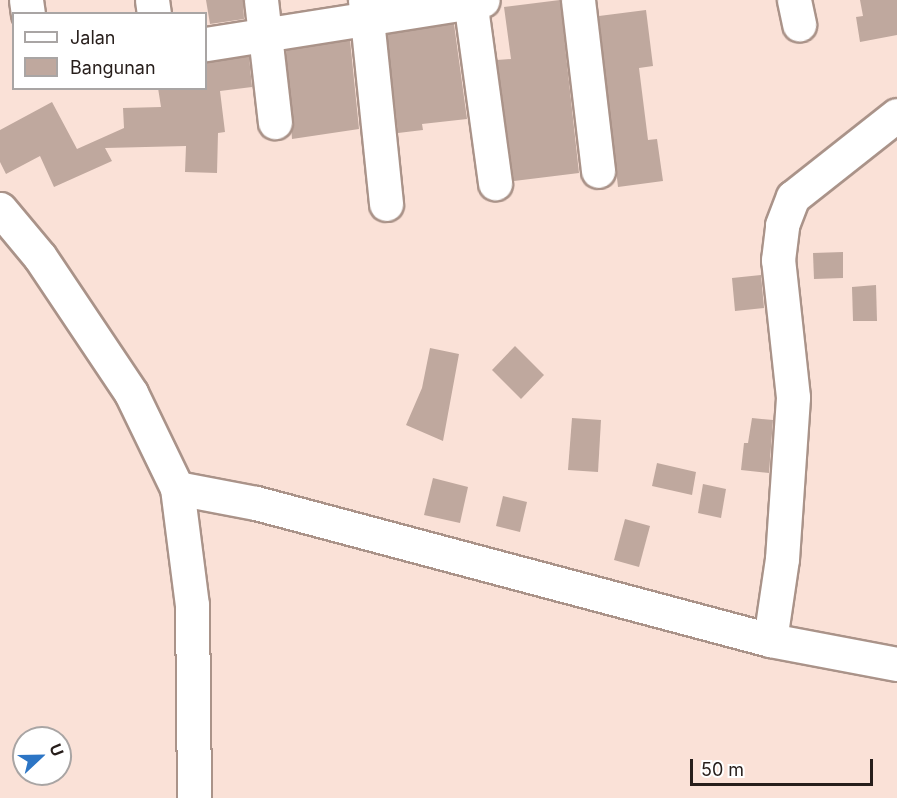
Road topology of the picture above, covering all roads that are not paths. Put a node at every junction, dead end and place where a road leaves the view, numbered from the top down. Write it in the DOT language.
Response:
graph roads {
  1 [pos="261,0"];
  2 [pos="475,0"];
  3 [pos="578,0"];
  4 [pos="366,9"];
  5 [pos="266,34"];
  6 [pos="207,44"];
  7 [pos="897,115"];
  8 [pos="275,122"];
  9 [pos="598,171"];
  10 [pos="495,183"];
  11 [pos="386,204"];
  12 [pos="0,209"];
  13 [pos="177,488"];
  14 [pos="770,640"];
  15 [pos="897,664"];
  16 [pos="194,798"];
  1 -- 5 [label="street"];
  2 -- 4 [label="street"];
  2 -- 10 [label="street"];
  3 -- 9 [label="street"];
  4 -- 5 [label="street"];
  4 -- 11 [label="street"];
  5 -- 6 [label="street"];
  5 -- 8 [label="street"];
  7 -- 14 [label="street"];
  12 -- 13 [label="street"];
  13 -- 14 [label="street"];
  13 -- 16 [label="street"];
  14 -- 15 [label="street"];
}
